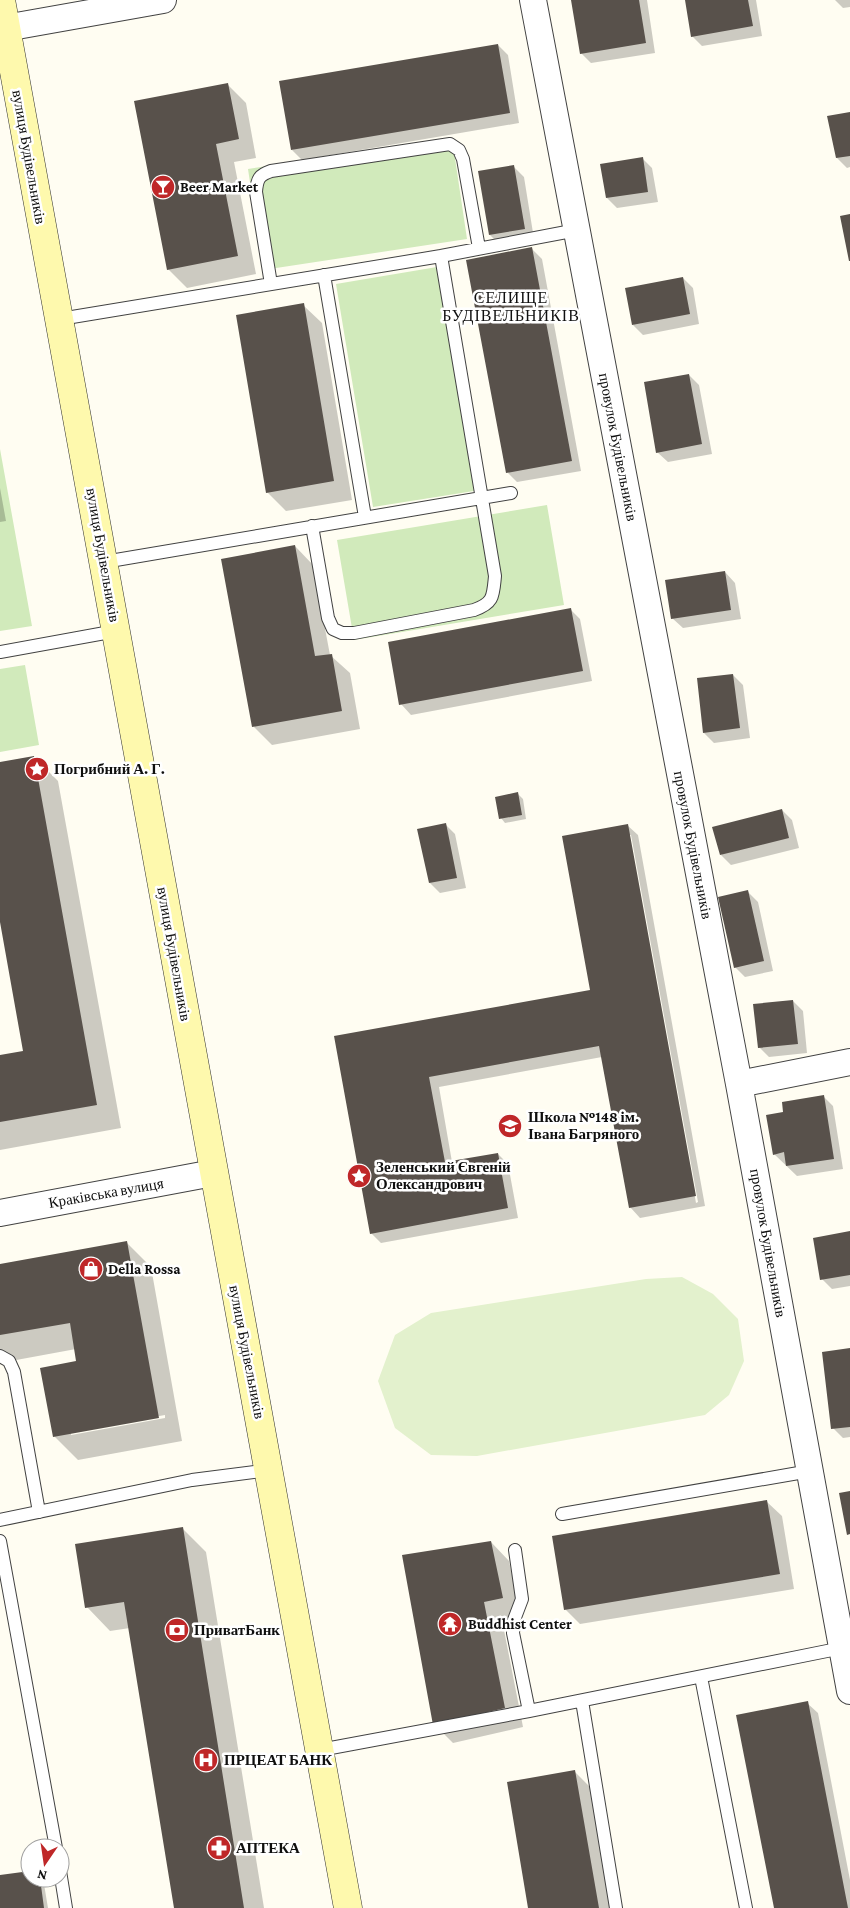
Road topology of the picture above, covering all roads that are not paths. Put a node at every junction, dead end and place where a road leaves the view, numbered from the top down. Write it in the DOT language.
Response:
graph roads {
  1 [pos="1,0"];
  2 [pos="162,0"];
  3 [pos="533,0"];
  4 [pos="3,28"];
  5 [pos="577,230"];
  6 [pos="479,248"];
  7 [pos="441,256"];
  8 [pos="324,275"];
  9 [pos="271,284"];
  10 [pos="60,319"];
  11 [pos="511,493"];
  12 [pos="482,498"];
  13 [pos="365,517"];
  14 [pos="312,526"];
  15 [pos="104,562"];
  16 [pos="116,631"];
  17 [pos="0,652"];
  18 [pos="850,1062"];
  19 [pos="739,1084"];
  20 [pos="213,1173"];
  21 [pos="0,1213"];
  22 [pos="0,1356"];
  23 [pos="269,1470"];
  24 [pos="810,1471"];
  25 [pos="39,1512"];
  26 [pos="562,1514"];
  27 [pos="0,1520"];
  28 [pos="0,1541"];
  29 [pos="515,1550"];
  30 [pos="842,1648"];
  31 [pos="700,1676"];
  32 [pos="850,1691"];
  33 [pos="582,1701"];
  34 [pos="528,1711"];
  35 [pos="320,1750"];
  36 [pos="54,1838"];
  37 [pos="63,1888"];
  38 [pos="66,1908"];
  39 [pos="348,1908"];
  40 [pos="616,1908"];
  41 [pos="746,1908"];
  1 -- 4 [label="main road, вулиця Будівельників"];
  2 -- 4 [label="street"];
  3 -- 5 [label="street, провулок Будівельників"];
  4 -- 10 [label="main road, вулиця Будівельників"];
  5 -- 6 [label="lane"];
  5 -- 19 [label="street, провулок Будівельників"];
  6 -- 7 [label="lane"];
  6 -- 9 [label="lane"];
  7 -- 8 [label="lane"];
  7 -- 12 [label="lane"];
  8 -- 9 [label="lane"];
  8 -- 13 [label="lane"];
  9 -- 10 [label="lane"];
  10 -- 15 [label="main road, вулиця Будівельників"];
  11 -- 12 [label="lane"];
  12 -- 13 [label="lane"];
  12 -- 14 [label="lane"];
  13 -- 14 [label="lane"];
  14 -- 15 [label="lane"];
  15 -- 16 [label="main road, вулиця Будівельників"];
  16 -- 17 [label="lane"];
  16 -- 20 [label="main road, вулиця Будівельників"];
  18 -- 19 [label="street"];
  19 -- 24 [label="street, провулок Будівельників"];
  20 -- 21 [label="street, Краківська вулиця"];
  20 -- 23 [label="main road, вулиця Будівельників"];
  22 -- 25 [label="lane"];
  23 -- 25 [label="lane"];
  23 -- 35 [label="main road, вулиця Будівельників"];
  24 -- 26 [label="lane"];
  24 -- 30 [label="street, провулок Будівельників"];
  25 -- 27 [label="lane"];
  28 -- 36 [label="lane"];
  29 -- 34 [label="lane"];
  30 -- 31 [label="lane"];
  30 -- 32 [label="street, провулок Будівельників"];
  31 -- 33 [label="lane"];
  31 -- 41 [label="lane"];
  33 -- 34 [label="lane"];
  33 -- 40 [label="lane"];
  34 -- 35 [label="lane"];
  35 -- 39 [label="main road, вулиця Будівельників"];
  37 -- 38 [label="lane"];
}
